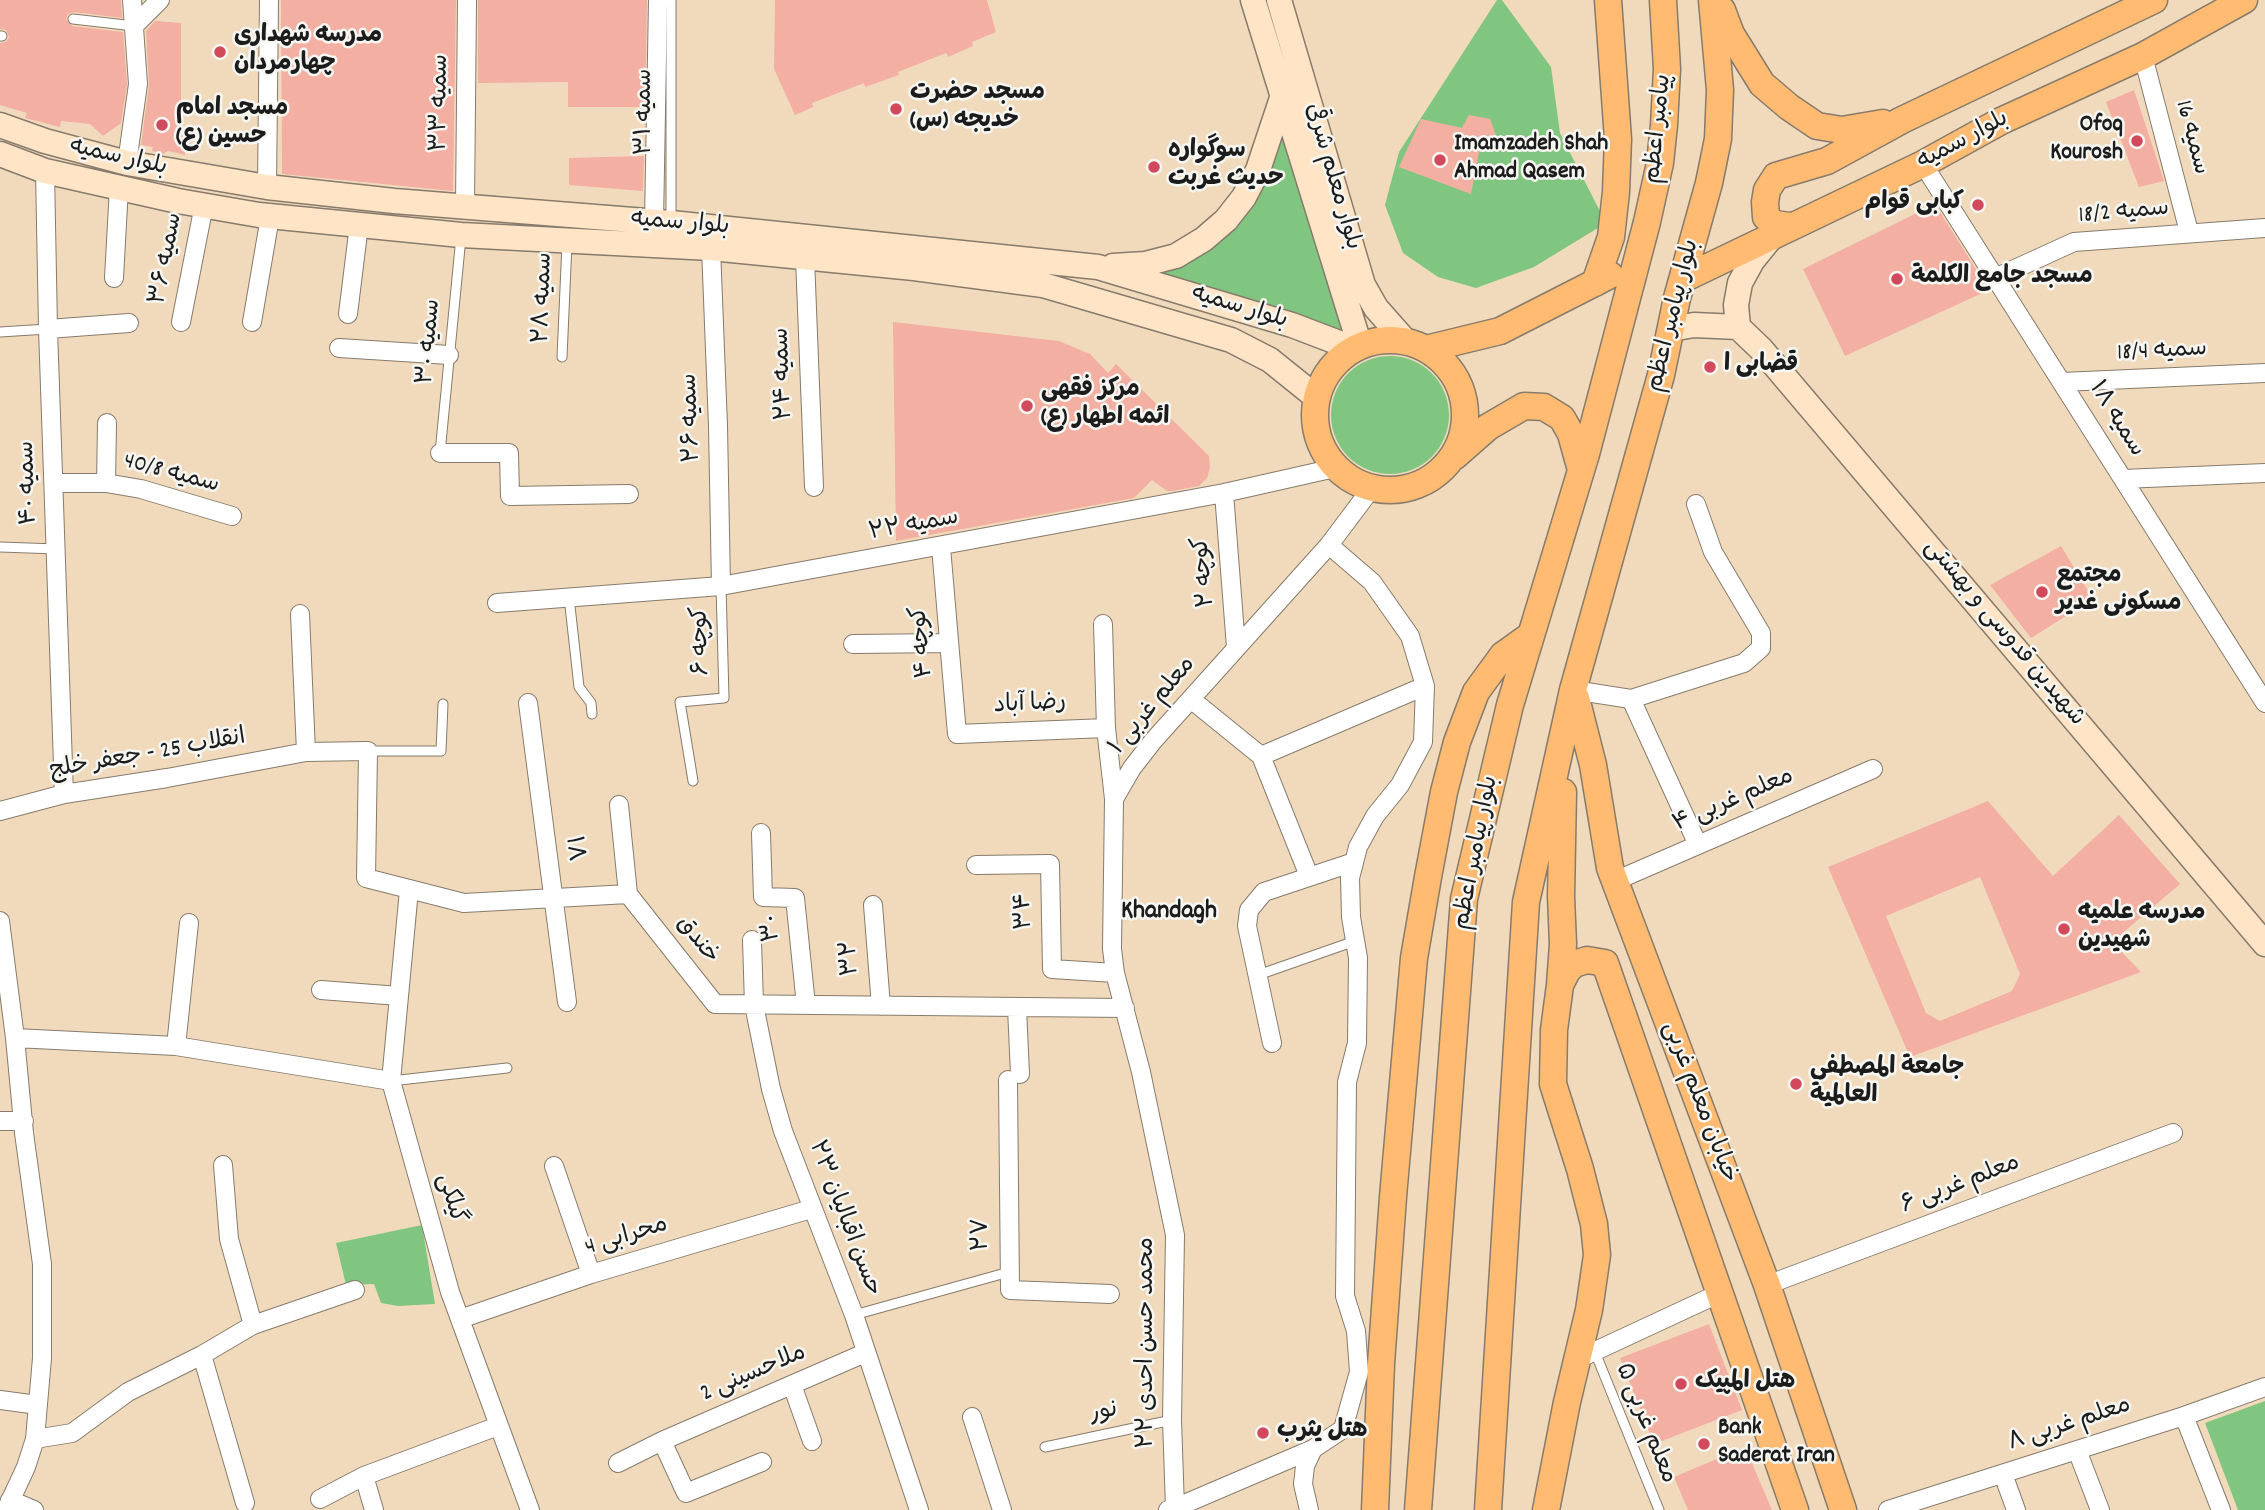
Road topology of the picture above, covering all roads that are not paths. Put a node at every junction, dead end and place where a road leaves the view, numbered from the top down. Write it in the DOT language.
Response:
graph roads {
  1 [pos="132,0"];
  2 [pos="160,0"];
  3 [pos="269,0"];
  4 [pos="467,0"];
  5 [pos="658,0"];
  6 [pos="671,0"];
  7 [pos="1253,0"];
  8 [pos="1279,0"];
  9 [pos="1608,0"];
  10 [pos="1663,0"];
  11 [pos="1712,0"];
  12 [pos="1719,0"];
  13 [pos="2154,0"];
  14 [pos="2244,0"];
  15 [pos="74,19"];
  16 [pos="134,26"];
  17 [pos="2143,56"];
  18 [pos="1282,98"];
  19 [pos="1902,120"];
  20 [pos="0,125"];
  21 [pos="1618,139"];
  22 [pos="0,154"];
  23 [pos="127,163"];
  24 [pos="1923,164"];
  25 [pos="45,171"];
  26 [pos="119,187"];
  27 [pos="267,187"];
  28 [pos="204,205"];
  29 [pos="465,206"];
  30 [pos="270,217"];
  31 [pos="1647,222"];
  32 [pos="662,223"];
  33 [pos="359,225"];
  34 [pos="2265,228"];
  35 [pos="1782,231"];
  36 [pos="2189,232"];
  37 [pos="461,235"];
  38 [pos="567,240"];
  39 [pos="711,248"];
  40 [pos="1638,256"];
  41 [pos="805,258"];
  42 [pos="1098,267"];
  43 [pos="114,278"];
  44 [pos="1995,278"];
  45 [pos="1683,279"];
  46 [pos="1595,283"];
  47 [pos="348,314"];
  48 [pos="181,322"];
  49 [pos="253,322"];
  50 [pos="129,323"];
  51 [pos="1738,327"];
  52 [pos="48,329"];
  53 [pos="1671,330"];
  54 [pos="0,332"];
  55 [pos="1416,345"];
  56 [pos="1358,347"];
  57 [pos="339,348"];
  58 [pos="449,355"];
  59 [pos="562,357"];
  60 [pos="2265,373"];
  61 [pos="2062,383"];
  62 [pos="1316,397"];
  63 [pos="107,423"];
  64 [pos="440,453"];
  65 [pos="1451,460"];
  66 [pos="1335,468"];
  67 [pos="1581,470"];
  68 [pos="2265,473"];
  69 [pos="2123,479"];
  70 [pos="106,482"];
  71 [pos="55,483"];
  72 [pos="814,487"];
  73 [pos="1371,489"];
  74 [pos="1224,493"];
  75 [pos="629,494"];
  76 [pos="1696,504"];
  77 [pos="232,516"];
  78 [pos="1329,545"];
  79 [pos="0,547"];
  80 [pos="941,547"];
  81 [pos="57,549"];
  82 [pos="721,586"];
  83 [pos="569,597"];
  84 [pos="496,603"];
  85 [pos="300,614"];
  86 [pos="1103,625"];
  87 [pos="1531,635"];
  88 [pos="948,643"];
  89 [pos="853,644"];
  90 [pos="1236,647"];
  91 [pos="1425,686"];
  92 [pos="1573,690"];
  93 [pos="1631,699"];
  94 [pos="1192,700"];
  95 [pos="528,703"];
  96 [pos="2265,703"];
  97 [pos="443,704"];
  98 [pos="592,714"];
  99 [pos="1106,728"];
  100 [pos="957,734"];
  101 [pos="1564,741"];
  102 [pos="368,751"];
  103 [pos="306,752"];
  104 [pos="1261,756"];
  105 [pos="1873,769"];
  106 [pos="693,781"];
  107 [pos="64,794"];
  108 [pos="1114,799"];
  109 [pos="619,805"];
  110 [pos="0,811"];
  111 [pos="761,834"];
  112 [pos="1698,845"];
  113 [pos="1354,862"];
  114 [pos="976,865"];
  115 [pos="1309,876"];
  116 [pos="1615,881"];
  117 [pos="409,890"];
  118 [pos="628,894"];
  119 [pos="554,899"];
  120 [pos="873,905"];
  121 [pos="0,920"];
  122 [pos="190,923"];
  123 [pos="752,940"];
  124 [pos="1355,941"];
  125 [pos="2265,944"];
  126 [pos="1649,972"];
  127 [pos="1115,973"];
  128 [pos="4,975"];
  129 [pos="1258,975"];
  130 [pos="1560,985"];
  131 [pos="1614,988"];
  132 [pos="321,990"];
  133 [pos="399,996"];
  134 [pos="567,1002"];
  135 [pos="754,1004"];
  136 [pos="806,1005"];
  137 [pos="881,1006"];
  138 [pos="1017,1008"];
  139 [pos="1125,1008"];
  140 [pos="15,1038"];
  141 [pos="1272,1044"];
  142 [pos="176,1046"];
  143 [pos="507,1068"];
  144 [pos="391,1081"];
  145 [pos="0,1121"];
  146 [pos="24,1121"];
  147 [pos="2173,1133"];
  148 [pos="223,1165"];
  149 [pos="554,1166"];
  150 [pos="811,1209"];
  151 [pos="1009,1272"];
  152 [pos="591,1274"];
  153 [pos="1767,1285"];
  154 [pos="355,1290"];
  155 [pos="1110,1294"];
  156 [pos="1718,1294"];
  157 [pos="854,1315"];
  158 [pos="460,1319"];
  159 [pos="253,1325"];
  160 [pos="865,1353"];
  161 [pos="202,1355"];
  162 [pos="1585,1356"];
  163 [pos="792,1385"];
  164 [pos="2265,1387"];
  165 [pos="0,1399"];
  166 [pos="38,1405"];
  167 [pos="2184,1416"];
  168 [pos="972,1418"];
  169 [pos="1172,1420"];
  170 [pos="498,1426"];
  171 [pos="35,1439"];
  172 [pos="662,1441"];
  173 [pos="812,1441"];
  174 [pos="1045,1447"];
  175 [pos="1313,1449"];
  176 [pos="2077,1450"];
  177 [pos="762,1462"];
  178 [pos="618,1463"];
  179 [pos="2003,1474"];
  180 [pos="363,1476"];
  181 [pos="320,1499"];
  182 [pos="245,1503"];
  183 [pos="8,1505"];
  184 [pos="1171,1509"];
  185 [pos="34,1510"];
  186 [pos="374,1510"];
  187 [pos="530,1510"];
  188 [pos="919,1510"];
  189 [pos="1002,1510"];
  190 [pos="1309,1510"];
  191 [pos="1375,1510"];
  192 [pos="1418,1510"];
  193 [pos="1488,1510"];
  194 [pos="1546,1510"];
  195 [pos="1658,1510"];
  196 [pos="1795,1510"];
  197 [pos="1843,1510"];
  198 [pos="1888,1510"];
  199 [pos="2017,1510"];
  200 [pos="2100,1510"];
  201 [pos="2221,1510"];
  1 -- 16 [label="street"];
  2 -- 16 [label="street"];
  3 -- 27 [label="street"];
  4 -- 29 [label="street, سمیه ۳۳"];
  5 -- 32 [label="street, سمیه ۳۱"];
  6 -- 32 [label="lane, سمیه ۳۱"];
  7 -- 18 [label="main road, بلوار معلم شرقی"];
  8 -- 55 [label="main road, بلوار معلم شرقی"];
  9 -- 21 [label="main road"];
  10 -- 31 [label="main road, پیامبر اعظم"];
  11 -- 45 [label="main road, بلوار پیامبر اعظم"];
  12 -- 19 [label="main road"];
  13 -- 19 [label="main road, بلوار سمیه"];
  14 -- 17 [label="main road, بلوار سمیه"];
  15 -- 16 [label="lane"];
  16 -- 23 [label="street"];
  17 -- 24 [label="main road, بلوار سمیه"];
  17 -- 36 [label="street, سمیه 16"];
  18 -- 42 [label="main road"];
  18 -- 56 [label="main road, بلوار معلم شرقی"];
  19 -- 35 [label="main road"];
  20 -- 23 [label="main road, بلوار سمیه"];
  21 -- 31 [label="main road"];
  21 -- 46 [label="main road"];
  22 -- 25 [label="main road, بلوار سمیه"];
  23 -- 27 [label="main road, بلوار سمیه"];
  24 -- 35 [label="main road, بلوار سمیه"];
  24 -- 44 [label="street, سمیه ۱۸"];
  25 -- 26 [label="main road, بلوار سمیه"];
  25 -- 52 [label="street, سمیه ۴۰"];
  26 -- 28 [label="main road, بلوار سمیه"];
  26 -- 43 [label="street"];
  27 -- 29 [label="main road, بلوار سمیه"];
  28 -- 30 [label="main road, بلوار سمیه"];
  28 -- 48 [label="street, سمیه ۳۶"];
  29 -- 32 [label="main road, بلوار سمیه"];
  30 -- 33 [label="main road, بلوار سمیه"];
  30 -- 49 [label="street"];
  31 -- 40 [label="main road, پیامبر اعظم"];
  32 -- 42 [label="main road, بلوار سمیه"];
  33 -- 37 [label="main road, بلوار سمیه"];
  33 -- 47 [label="street"];
  34 -- 36 [label="street, سمیه 18/2"];
  35 -- 45 [label="main road, بلوار سمیه"];
  35 -- 51 [label="main road"];
  36 -- 44 [label="street, سمیه 18/2"];
  37 -- 38 [label="main road, بلوار سمیه"];
  37 -- 58 [label="lane, سمیه ۳۰"];
  38 -- 39 [label="main road, بلوار سمیه"];
  38 -- 59 [label="lane, سمیه ۲۸"];
  39 -- 41 [label="main road, بلوار سمیه"];
  39 -- 82 [label="street, سمیه ۲۶"];
  40 -- 46 [label="main road"];
  40 -- 67 [label="main road, بلوار پیامبر اعظم"];
  41 -- 62 [label="main road, بلوار سمیه"];
  41 -- 72 [label="street, سمیه ۲۴"];
  42 -- 56 [label="main road, بلوار سمیه"];
  44 -- 61 [label="street, سمیه ۱۸"];
  45 -- 53 [label="main road, بلوار پیامبر اعظم"];
  46 -- 55 [label="main road"];
  50 -- 52 [label="street"];
  51 -- 53 [label="main road"];
  51 -- 125 [label="main road, شهیدین قدوسی و بهشتی"];
  52 -- 54 [label="lane"];
  52 -- 71 [label="street, سمیه ۴۰"];
  53 -- 92 [label="main road, بلوار پیامبر اعظم"];
  55 -- 56 [label="main road"];
  55 -- 65 [label="main road"];
  56 -- 62 [label="main road"];
  57 -- 58 [label="street"];
  58 -- 64 [label="lane, سمیه ۳۰"];
  60 -- 61 [label="street, سمیه 18/4"];
  61 -- 69 [label="street, سمیه ۱۸"];
  62 -- 66 [label="main road"];
  63 -- 70 [label="street"];
  64 -- 75 [label="street"];
  65 -- 67 [label="main road"];
  65 -- 73 [label="main road"];
  66 -- 73 [label="main road"];
  66 -- 74 [label="street, سمیه ۲۲"];
  67 -- 87 [label="main road, بلوار پیامبر اعظم"];
  68 -- 69 [label="street"];
  69 -- 96 [label="street, سمیه ۱۸"];
  70 -- 71 [label="street, سمیه 40/8"];
  70 -- 77 [label="street, سمیه 40/8"];
  71 -- 81 [label="street, سمیه ۴۰"];
  73 -- 78 [label="street, معلم غربی ۱"];
  74 -- 80 [label="street, سمیه ۲۲"];
  74 -- 90 [label="street, کوچه ۲"];
  76 -- 93 [label="street"];
  78 -- 90 [label="street, معلم غربی ۱"];
  78 -- 91 [label="street"];
  79 -- 81 [label="lane"];
  80 -- 82 [label="street, سمیه ۲۲"];
  80 -- 88 [label="street, کوچه ۴"];
  81 -- 107 [label="street, سمیه ۴۰"];
  82 -- 83 [label="street, سمیه ۲۲"];
  82 -- 106 [label="lane, کوچه ۶"];
  83 -- 84 [label="street, سمیه ۲۲"];
  83 -- 98 [label="lane"];
  85 -- 103 [label="street"];
  86 -- 99 [label="street"];
  87 -- 191 [label="main road"];
  87 -- 192 [label="main road, بلوار پیامبر اعظم"];
  88 -- 89 [label="street"];
  88 -- 100 [label="street, کوچه ۴"];
  90 -- 94 [label="street, معلم غربی ۱"];
  91 -- 104 [label="street"];
  91 -- 113 [label="street"];
  92 -- 93 [label="street"];
  92 -- 101 [label="main road, بلوار پیامبر اعظم"];
  92 -- 116 [label="main road, خیابان معلم غربی"];
  93 -- 112 [label="street"];
  94 -- 104 [label="street"];
  94 -- 108 [label="street, معلم غربی ۱"];
  95 -- 119 [label="street, ۱۸"];
  97 -- 102 [label="lane"];
  99 -- 100 [label="street, رضا آباد"];
  99 -- 108 [label="street"];
  101 -- 130 [label="main road"];
  101 -- 193 [label="main road"];
  102 -- 103 [label="street, انقلاب 25 - جعفر خلج"];
  102 -- 117 [label="street"];
  103 -- 107 [label="street, انقلاب 25 - جعفر خلج"];
  104 -- 115 [label="street"];
  105 -- 112 [label="street, معلم غربی ۴"];
  107 -- 110 [label="street, انقلاب 25 - جعفر خلج"];
  108 -- 127 [label="street, معلم غربی ۱"];
  109 -- 118 [label="street"];
  111 -- 136 [label="street, ۳۰"];
  112 -- 116 [label="street, معلم غربی ۴"];
  113 -- 115 [label="street"];
  113 -- 124 [label="street"];
  114 -- 127 [label="street, ۳۴"];
  115 -- 129 [label="street"];
  116 -- 126 [label="main road, خیابان معلم غربی"];
  117 -- 119 [label="street"];
  117 -- 133 [label="street, گیلکی"];
  118 -- 119 [label="street"];
  118 -- 135 [label="street, خندق"];
  119 -- 134 [label="street, ۱۸"];
  120 -- 137 [label="street, ۳۲"];
  121 -- 128 [label="street"];
  122 -- 142 [label="street"];
  123 -- 135 [label="street, ۲۳ حسن اقبالیان"];
  124 -- 129 [label="lane"];
  124 -- 175 [label="street"];
  126 -- 131 [label="main road"];
  126 -- 153 [label="main road, خیابان معلم غربی"];
  127 -- 139 [label="street, معلم غربی ۱"];
  128 -- 140 [label="street"];
  129 -- 141 [label="street"];
  130 -- 131 [label="main road, خیابان معلم غربی"];
  130 -- 162 [label="main road"];
  131 -- 156 [label="main road, خیابان معلم غربی"];
  132 -- 133 [label="street"];
  133 -- 144 [label="street, گیلکی"];
  135 -- 136 [label="street, خندق"];
  135 -- 150 [label="street, ۲۳ حسن اقبالیان"];
  136 -- 137 [label="street, خندق"];
  137 -- 138 [label="street, خندق"];
  138 -- 139 [label="street, خندق"];
  138 -- 151 [label="street, ۲۷"];
  139 -- 169 [label="street, ۲۲ محمد حسن احدی"];
  140 -- 142 [label="street"];
  140 -- 146 [label="street"];
  142 -- 144 [label="street"];
  143 -- 144 [label="lane"];
  144 -- 158 [label="street, گیلکی"];
  145 -- 146 [label="street"];
  146 -- 166 [label="street"];
  147 -- 153 [label="street, معلم غربی ۶"];
  148 -- 159 [label="street"];
  149 -- 152 [label="street"];
  150 -- 152 [label="street, محرابی 4"];
  150 -- 157 [label="street, ۲۳ حسن اقبالیان"];
  151 -- 155 [label="street, ۲۷"];
  151 -- 157 [label="lane"];
  152 -- 158 [label="street, محرابی 4"];
  153 -- 197 [label="main road, خیابان معلم غربی"];
  154 -- 159 [label="street"];
  156 -- 162 [label="street"];
  156 -- 196 [label="main road, خیابان معلم غربی"];
  157 -- 160 [label="street, ۲۳ حسن اقبالیان"];
  158 -- 170 [label="street, گیلکی"];
  159 -- 161 [label="street"];
  160 -- 163 [label="street, ملاحسینی 2"];
  160 -- 188 [label="street, ۲۳ حسن اقبالیان"];
  161 -- 171 [label="street"];
  161 -- 182 [label="street"];
  162 -- 194 [label="main road"];
  162 -- 195 [label="lane, معلم غربی ۵"];
  163 -- 172 [label="street, ملاحسینی 2"];
  163 -- 173 [label="street"];
  164 -- 167 [label="street, معلم غربی ۸"];
  165 -- 166 [label="street"];
  166 -- 171 [label="street"];
  167 -- 176 [label="street, معلم غربی ۸"];
  167 -- 201 [label="street"];
  168 -- 189 [label="street"];
  169 -- 174 [label="lane, نور"];
  169 -- 184 [label="street, ۲۲ محمد حسن احدی"];
  170 -- 180 [label="street"];
  170 -- 187 [label="street, گیلکی"];
  171 -- 183 [label="street"];
  172 -- 177 [label="street"];
  172 -- 178 [label="street, ملاحسینی 2"];
  175 -- 184 [label="street"];
  175 -- 190 [label="street"];
  176 -- 179 [label="street, معلم غربی ۸"];
  176 -- 200 [label="street"];
  179 -- 198 [label="street, معلم غربی ۸"];
  179 -- 199 [label="street"];
  180 -- 181 [label="street"];
  180 -- 186 [label="street"];
  183 -- 185 [label="street"];
}
